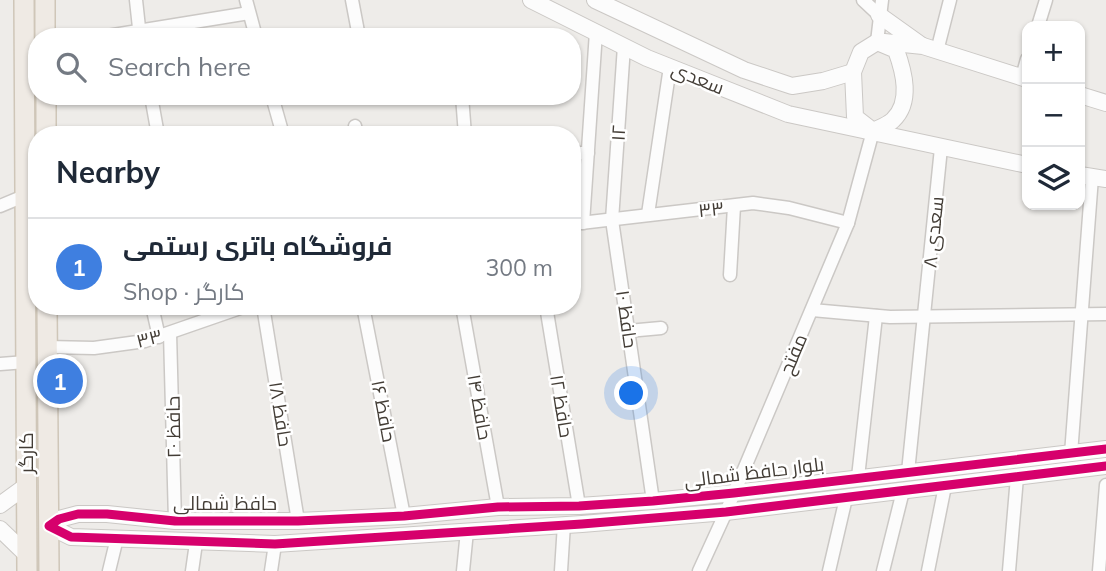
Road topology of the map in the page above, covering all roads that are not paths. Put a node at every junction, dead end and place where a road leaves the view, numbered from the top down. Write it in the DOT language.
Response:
graph roads {
  1 [pos="24,0"];
  2 [pos="45,0"];
  3 [pos="136,0"];
  4 [pos="246,0"];
  5 [pos="352,0"];
  6 [pos="531,0"];
  7 [pos="595,0"];
  8 [pos="863,0"];
  9 [pos="950,0"];
  10 [pos="1046,0"];
  11 [pos="616,5"];
  12 [pos="881,8"];
  13 [pos="249,13"];
  14 [pos="1040,21"];
  15 [pos="45,28"];
  16 [pos="138,28"];
  17 [pos="170,28"];
  18 [pos="253,28"];
  19 [pos="357,28"];
  20 [pos="596,32"];
  21 [pos="877,42"];
  22 [pos="624,46"];
  23 [pos="930,49"];
  24 [pos="670,67"];
  25 [pos="853,72"];
  26 [pos="1022,77"];
  27 [pos="792,86"];
  28 [pos="1085,97"];
  29 [pos="1106,103"];
  30 [pos="46,105"];
  31 [pos="153,105"];
  32 [pos="275,105"];
  33 [pos="463,105"];
  34 [pos="788,114"];
  35 [pos="46,126"];
  36 [pos="156,126"];
  37 [pos="280,126"];
  38 [pos="464,126"];
  39 [pos="873,131"];
  40 [pos="941,148"];
  41 [pos="581,153"];
  42 [pos="587,153"];
  43 [pos="1022,164"];
  44 [pos="1092,177"];
  45 [pos="24,196"];
  46 [pos="581,200"];
  47 [pos="0,206"];
  48 [pos="734,206"];
  49 [pos="648,214"];
  50 [pos="612,220"];
  51 [pos="848,223"];
  52 [pos="581,224"];
  53 [pos="730,275"];
  54 [pos="812,310"];
  55 [pos="1106,314"];
  56 [pos="47,315"];
  57 [pos="156,315"];
  58 [pos="221,315"];
  59 [pos="264,315"];
  60 [pos="365,315"];
  61 [pos="464,315"];
  62 [pos="547,315"];
  63 [pos="1081,315"];
  64 [pos="876,316"];
  65 [pos="925,317"];
  66 [pos="661,328"];
  67 [pos="628,331"];
  68 [pos="165,335"];
  69 [pos="47,347"];
  70 [pos="26,362"];
  71 [pos="0,364"];
  72 [pos="1106,449"];
  73 [pos="1071,454"];
  74 [pos="1106,466"];
  75 [pos="908,472"];
  76 [pos="858,477"];
  77 [pos="1017,477"];
  78 [pos="946,485"];
  79 [pos="1106,485"];
  80 [pos="26,486"];
  81 [pos="904,491"];
  82 [pos="734,494"];
  83 [pos="846,498"];
  84 [pos="653,501"];
  85 [pos="0,505"];
  86 [pos="579,506"];
  87 [pos="498,507"];
  88 [pos="726,512"];
  89 [pos="404,516"];
  90 [pos="175,521"];
  91 [pos="298,521"];
  92 [pos="564,524"];
  93 [pos="49,526"];
  94 [pos="0,529"];
  95 [pos="467,531"];
  96 [pos="117,538"];
  97 [pos="196,543"];
  98 [pos="275,544"];
  99 [pos="27,563"];
  100 [pos="49,571"];
  101 [pos="109,571"];
  102 [pos="192,571"];
  103 [pos="271,571"];
  104 [pos="463,571"];
  105 [pos="561,571"];
  106 [pos="699,571"];
  107 [pos="829,571"];
  108 [pos="883,571"];
  109 [pos="928,571"];
  110 [pos="1009,571"];
  111 [pos="1099,571"];
  1 -- 45 [label="main road, کارگر"];
  2 -- 15 [label="main road"];
  3 -- 16 [label="street"];
  4 -- 13 [label="street"];
  5 -- 19 [label="street"];
  6 -- 20 [label="street, سعدی"];
  7 -- 11 [label="street, سعدی"];
  8 -- 12 [label="street"];
  9 -- 23 [label="street"];
  10 -- 14 [label="street"];
  11 -- 27 [label="street, سعدی"];
  12 -- 21 [label="street"];
  12 -- 23 [label="street"];
  13 -- 17 [label="street"];
  13 -- 18 [label="street"];
  20 -- 22 [label="street, سعدی"];
  20 -- 42 [label="street"];
  21 -- 23 [label="street"];
  21 -- 25 [label="street"];
  21 -- 39 [label="street"];
  22 -- 24 [label="street, سعدی"];
  22 -- 50 [label="street, ۱۲"];
  23 -- 26 [label="street"];
  24 -- 34 [label="street, سعدی"];
  24 -- 49 [label="street"];
  25 -- 27 [label="street, سعدی"];
  25 -- 39 [label="street"];
  27 -- 34 [label="street"];
  28 -- 29 [label="street"];
  30 -- 35 [label="main road"];
  31 -- 36 [label="street"];
  32 -- 37 [label="street"];
  33 -- 38 [label="street"];
  34 -- 39 [label="street, سعدی"];
  39 -- 40 [label="street, سعدی"];
  39 -- 51 [label="street, مفتح"];
  40 -- 43 [label="street, سعدی"];
  40 -- 65 [label="street, سعدی ۸"];
  41 -- 42 [label="street"];
  42 -- 46 [label="street"];
  44 -- 63 [label="street"];
  45 -- 47 [label="street"];
  45 -- 70 [label="main road, کارگر"];
  48 -- 49 [label="street, ۳۳"];
  48 -- 51 [label="street, ۳۳"];
  48 -- 53 [label="street"];
  49 -- 50 [label="street, ۳۳"];
  50 -- 52 [label="street, ۳۳"];
  50 -- 67 [label="street, حافظ ۱۰"];
  51 -- 54 [label="street, مفتح"];
  54 -- 64 [label="street"];
  54 -- 82 [label="street, مفتح"];
  55 -- 63 [label="street"];
  56 -- 69 [label="main road, کارگر"];
  57 -- 68 [label="street, حافظ ۲۰"];
  58 -- 68 [label="street, ۳۳"];
  59 -- 91 [label="street, حافظ ۱۸"];
  60 -- 89 [label="street, حافظ ۱۶"];
  61 -- 87 [label="street, حافظ ۱۴"];
  62 -- 86 [label="street, حافظ ۱۲"];
  63 -- 65 [label="street"];
  63 -- 73 [label="street"];
  64 -- 65 [label="street"];
  64 -- 76 [label="street"];
  65 -- 75 [label="street, سعدی ۸"];
  66 -- 67 [label="street"];
  67 -- 84 [label="street, حافظ ۱۰"];
  68 -- 69 [label="street, ۳۳"];
  68 -- 90 [label="street, حافظ ۲۰"];
  69 -- 93 [label="main road, کارگر"];
  70 -- 71 [label="street"];
  70 -- 80 [label="main road, کارگر"];
  72 -- 73 [label="street, بلوار حافظ شمالی"];
  73 -- 75 [label="street, بلوار حافظ شمالی"];
  74 -- 77 [label="street, بلوار حافظ شمالی"];
  75 -- 76 [label="street, بلوار حافظ شمالی"];
  76 -- 82 [label="street, بلوار حافظ شمالی"];
  77 -- 78 [label="street, بلوار حافظ شمالی"];
  77 -- 110 [label="street"];
  78 -- 81 [label="street, بلوار حافظ شمالی"];
  78 -- 109 [label="street"];
  79 -- 111 [label="street"];
  80 -- 85 [label="street"];
  80 -- 99 [label="main road, کارگر"];
  81 -- 83 [label="street, بلوار حافظ شمالی"];
  81 -- 108 [label="street"];
  82 -- 84 [label="street, بلوار حافظ شمالی"];
  82 -- 88 [label="street, مفتح"];
  83 -- 88 [label="street, بلوار حافظ شمالی"];
  83 -- 107 [label="street"];
  84 -- 86 [label="street, بلوار حافظ شمالی"];
  86 -- 87 [label="street, بلوار حافظ شمالی"];
  87 -- 89 [label="street, بلوار حافظ شمالی"];
  88 -- 92 [label="street, بلوار حافظ شمالی"];
  88 -- 106 [label="street, مفتح"];
  89 -- 91 [label="street, حافظ شمالی"];
  90 -- 91 [label="street, حافظ شمالی"];
  90 -- 93 [label="street, حافظ شمالی"];
  92 -- 95 [label="street, بلوار حافظ شمالی"];
  92 -- 105 [label="street"];
  93 -- 96 [label="street, بلوار حافظ شمالی"];
  93 -- 100 [label="main road, کارگر"];
  94 -- 99 [label="street"];
  95 -- 98 [label="street, بلوار حافظ شمالی"];
  95 -- 104 [label="street"];
  96 -- 97 [label="street, بلوار حافظ شمالی"];
  96 -- 101 [label="street"];
  97 -- 98 [label="street, بلوار حافظ شمالی"];
  97 -- 102 [label="street"];
  98 -- 103 [label="street"];
}
